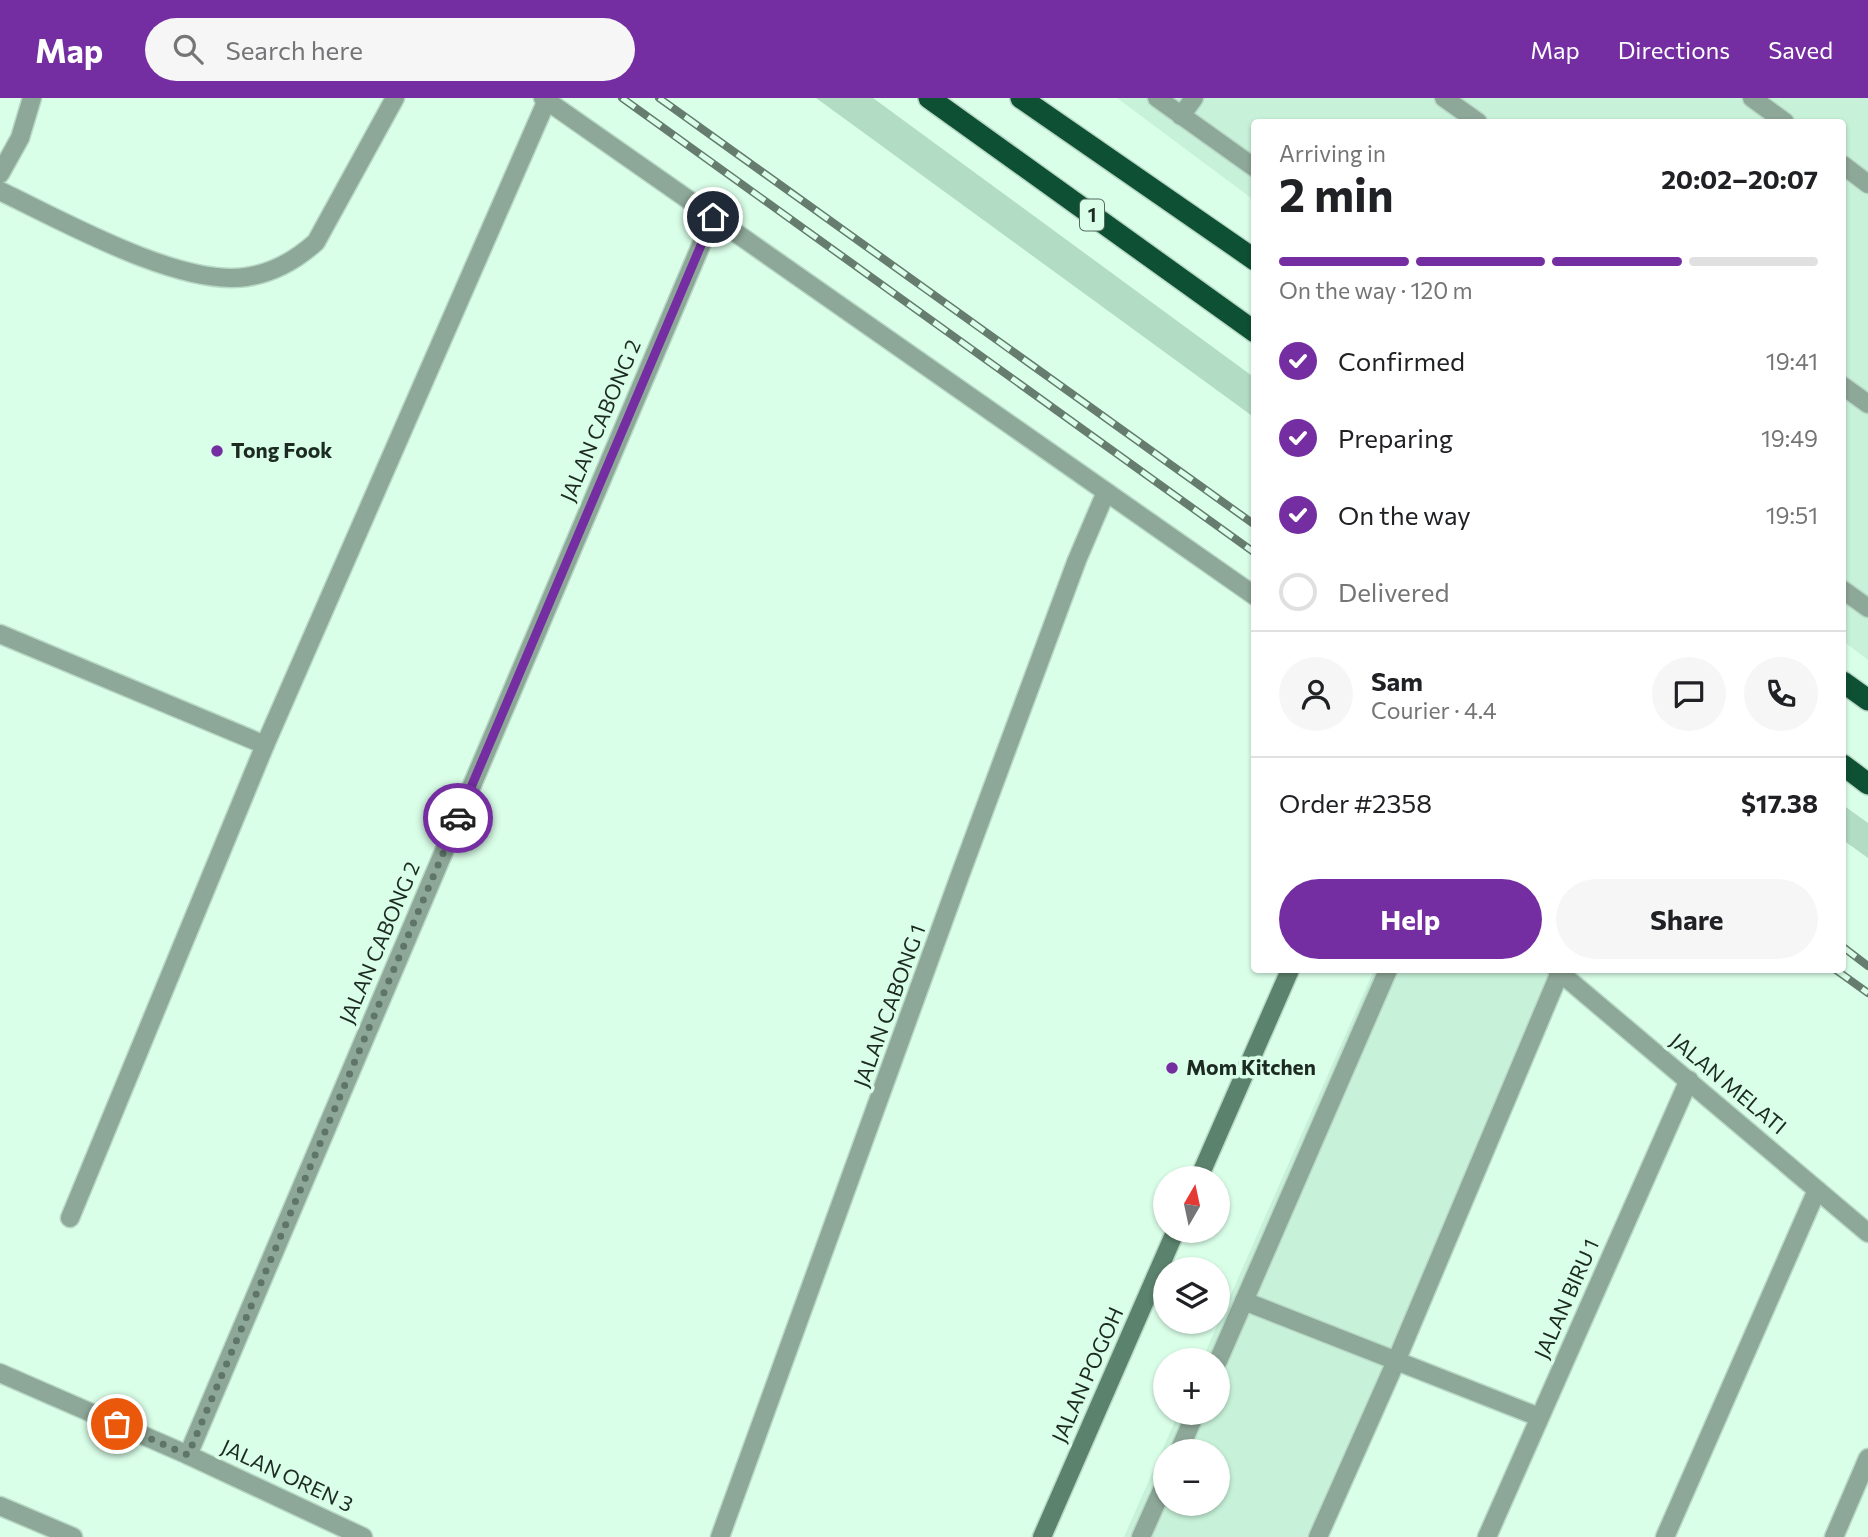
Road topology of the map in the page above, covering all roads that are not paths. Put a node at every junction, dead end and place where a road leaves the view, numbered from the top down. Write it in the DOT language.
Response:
graph roads {
  1 [pos="32,98"];
  2 [pos="395,98"];
  3 [pos="929,98"];
  4 [pos="1021,98"];
  5 [pos="1157,98"];
  6 [pos="1194,98"];
  7 [pos="1444,98"];
  8 [pos="1752,98"];
  9 [pos="545,99"];
  10 [pos="1181,116"];
  11 [pos="1474,119"];
  12 [pos="1781,119"];
  13 [pos="1251,165"];
  14 [pos="1846,167"];
  15 [pos="0,174"];
  16 [pos="1868,184"];
  17 [pos="0,191"];
  18 [pos="713,217"];
  19 [pos="1251,257"];
  20 [pos="1251,329"];
  21 [pos="1846,388"];
  22 [pos="1868,404"];
  23 [pos="1106,492"];
  24 [pos="1846,592"];
  25 [pos="1251,593"];
  26 [pos="1868,608"];
  27 [pos="0,634"];
  28 [pos="1846,684"];
  29 [pos="1868,701"];
  30 [pos="265,745"];
  31 [pos="1846,767"];
  32 [pos="1867,781"];
  33 [pos="1289,973"];
  34 [pos="1387,973"];
  35 [pos="1557,973"];
  36 [pos="1560,973"];
  37 [pos="1689,1080"];
  38 [pos="1204,1166"];
  39 [pos="1817,1190"];
  40 [pos="70,1218"];
  41 [pos="1868,1234"];
  42 [pos="1170,1243"];
  43 [pos="1244,1301"];
  44 [pos="1224,1348"];
  45 [pos="1397,1359"];
  46 [pos="0,1373"];
  47 [pos="1539,1417"];
  48 [pos="188,1455"];
  49 [pos="1868,1458"];
  50 [pos="0,1506"];
  51 [pos="1153,1510"];
  52 [pos="73,1537"];
  53 [pos="363,1537"];
  54 [pos="720,1537"];
  55 [pos="1042,1537"];
  56 [pos="1141,1537"];
  57 [pos="1318,1537"];
  58 [pos="1488,1537"];
  59 [pos="1665,1537"];
  60 [pos="1834,1537"];
  1 -- 15 [label="street"];
  2 -- 17 [label="street"];
  3 -- 20 [label="highway, 1"];
  4 -- 19 [label="highway"];
  5 -- 10 [label="street"];
  6 -- 10 [label="street"];
  7 -- 11 [label="street"];
  8 -- 12 [label="street"];
  9 -- 18 [label="street"];
  9 -- 30 [label="street"];
  10 -- 13 [label="street"];
  14 -- 16 [label="street"];
  18 -- 23 [label="street"];
  18 -- 48 [label="street, JALAN CABONG 2"];
  21 -- 22 [label="street"];
  23 -- 25 [label="street"];
  23 -- 54 [label="street, JALAN CABONG 1"];
  24 -- 26 [label="street"];
  27 -- 30 [label="street"];
  28 -- 29 [label="highway"];
  30 -- 40 [label="street"];
  31 -- 32 [label="highway"];
  33 -- 38 [label="main road"];
  34 -- 43 [label="street"];
  35 -- 45 [label="street"];
  36 -- 37 [label="street, JALAN MELATI"];
  37 -- 39 [label="street, JALAN MELATI"];
  37 -- 47 [label="street, JALAN BIRU 1"];
  39 -- 41 [label="street, JALAN MELATI"];
  39 -- 59 [label="street"];
  42 -- 55 [label="main road, JALAN POGOH"];
  43 -- 44 [label="street"];
  43 -- 45 [label="street"];
  45 -- 47 [label="street"];
  45 -- 57 [label="street"];
  46 -- 48 [label="street, JALAN OREN 3"];
  47 -- 58 [label="street, JALAN BIRU 1"];
  48 -- 53 [label="street, JALAN OREN 3"];
  49 -- 60 [label="street"];
  50 -- 52 [label="street"];
  51 -- 56 [label="street"];
}
